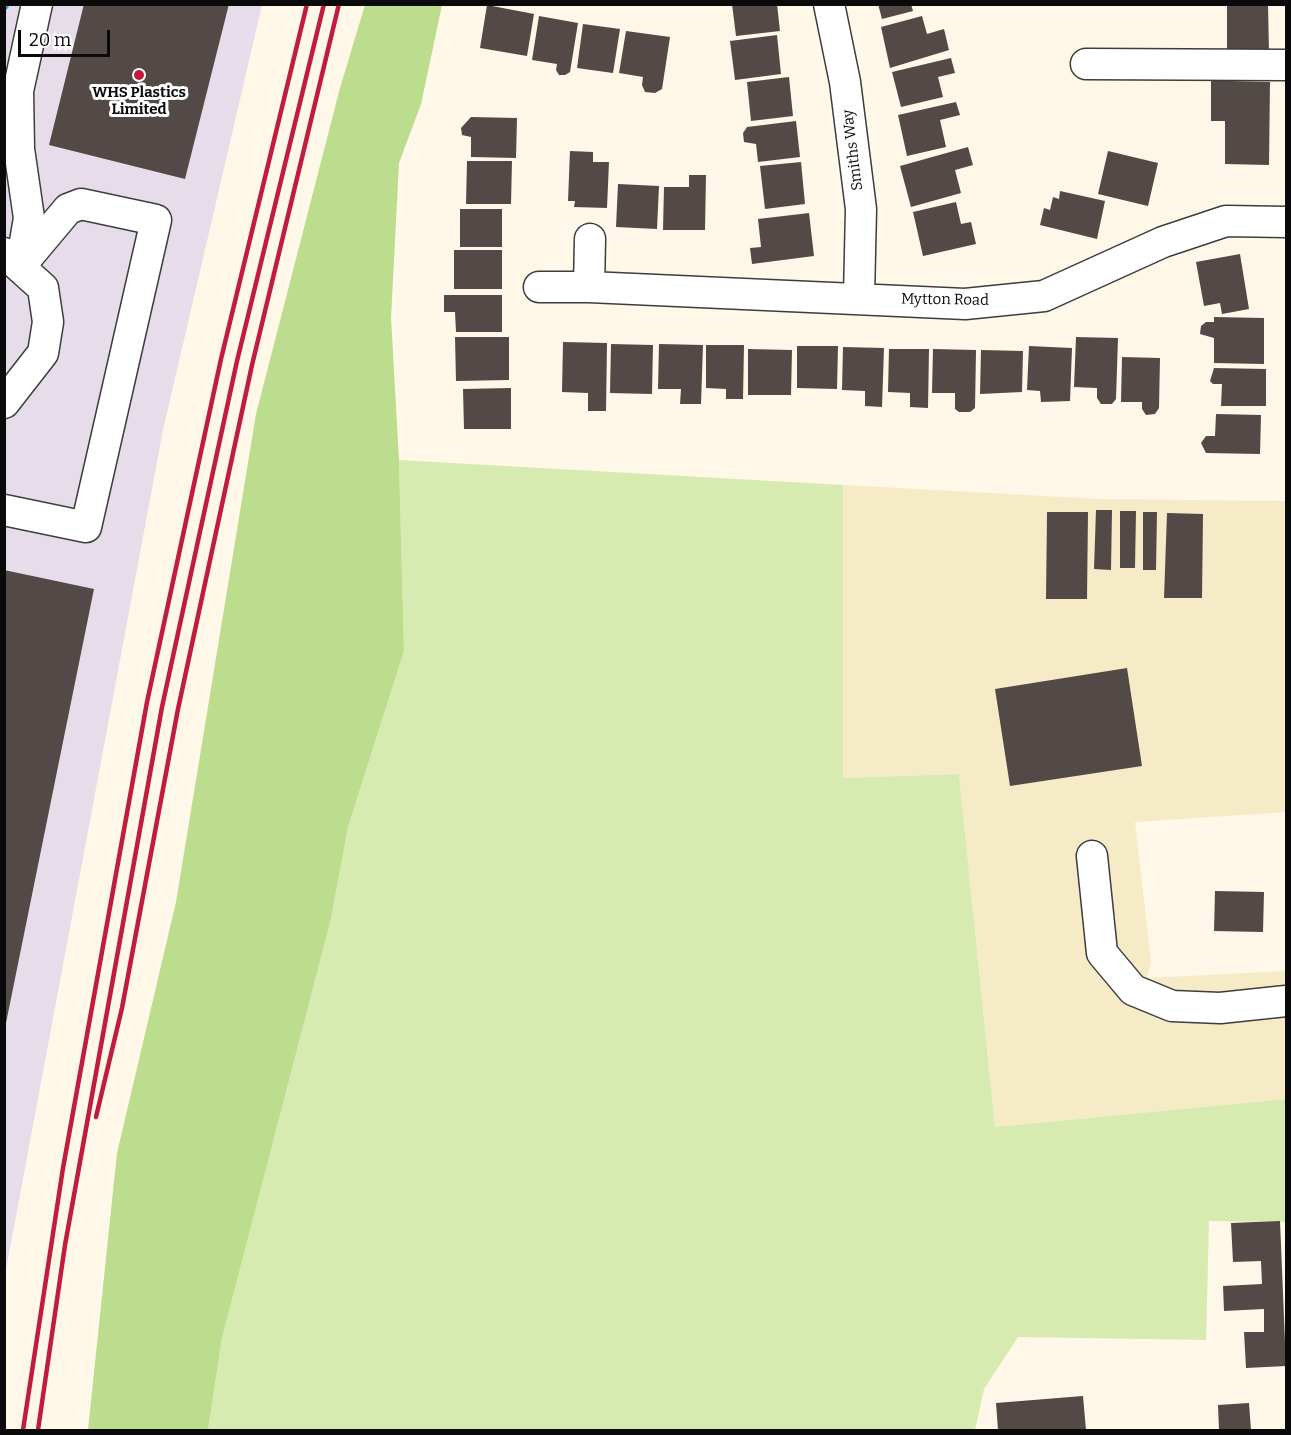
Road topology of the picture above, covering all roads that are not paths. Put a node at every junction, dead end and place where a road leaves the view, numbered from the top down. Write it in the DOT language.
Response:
graph roads {
  1 [pos="37,4"];
  2 [pos="828,4"];
  3 [pos="1086,64"];
  4 [pos="1287,65"];
  5 [pos="1287,222"];
  6 [pos="590,239"];
  7 [pos="13,260"];
  8 [pos="539,287"];
  9 [pos="589,287"];
  10 [pos="859,297"];
  11 [pos="4,403"];
  12 [pos="4,510"];
  13 [pos="1092,856"];
  14 [pos="1287,1001"];
  1 -- 7 [label="street"];
  2 -- 10 [label="street, Smiths Way"];
  3 -- 4 [label="street"];
  5 -- 10 [label="street, Mytton Road"];
  6 -- 9 [label="street"];
  7 -- 11 [label="street"];
  7 -- 12 [label="street"];
  8 -- 9 [label="street, Mytton Road"];
  9 -- 10 [label="street, Mytton Road"];
  13 -- 14 [label="street"];
}
